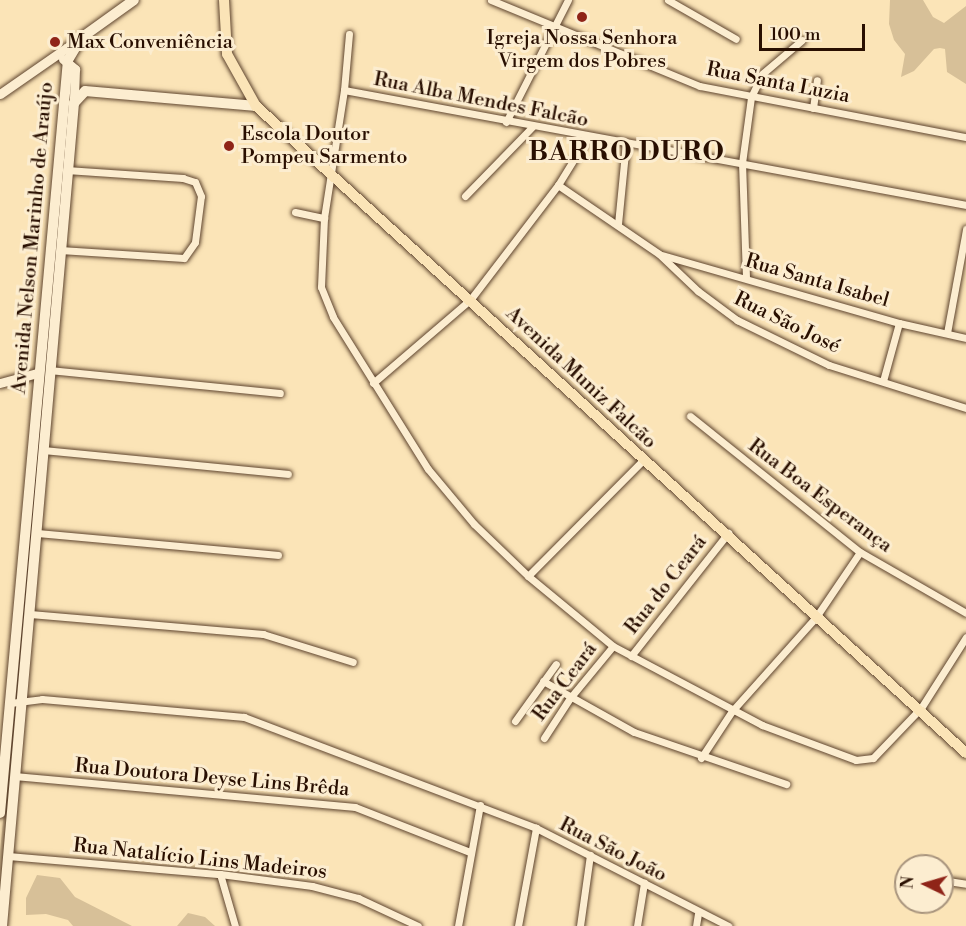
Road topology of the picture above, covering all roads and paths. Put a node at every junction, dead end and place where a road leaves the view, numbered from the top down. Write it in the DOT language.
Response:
graph roads {
  1 [pos="134,0"];
  2 [pos="224,0"];
  3 [pos="491,0"];
  4 [pos="568,0"];
  5 [pos="668,0"];
  6 [pos="554,27"];
  7 [pos="349,34"];
  8 [pos="81,38"];
  9 [pos="736,39"];
  10 [pos="802,40"];
  11 [pos="49,60"];
  12 [pos="68,60"];
  13 [pos="817,80"];
  14 [pos="345,90"];
  15 [pos="0,94"];
  16 [pos="751,97"];
  17 [pos="74,103"];
  18 [pos="256,106"];
  19 [pos="813,108"];
  20 [pos="506,122"];
  21 [pos="532,127"];
  22 [pos="966,136"];
  23 [pos="586,138"];
  24 [pos="626,143"];
  25 [pos="741,163"];
  26 [pos="62,170"];
  27 [pos="331,176"];
  28 [pos="558,185"];
  29 [pos="465,196"];
  30 [pos="966,205"];
  31 [pos="295,212"];
  32 [pos="324,218"];
  33 [pos="618,224"];
  34 [pos="966,229"];
  35 [pos="60,250"];
  36 [pos="659,254"];
  37 [pos="746,278"];
  38 [pos="470,300"];
  39 [pos="899,323"];
  40 [pos="947,333"];
  41 [pos="966,338"];
  42 [pos="44,371"];
  43 [pos="883,381"];
  44 [pos="0,383"];
  45 [pos="373,383"];
  46 [pos="280,393"];
  47 [pos="966,408"];
  48 [pos="40,416"];
  49 [pos="690,416"];
  50 [pos="44,450"];
  51 [pos="644,460"];
  52 [pos="288,474"];
  53 [pos="38,533"];
  54 [pos="728,533"];
  55 [pos="860,552"];
  56 [pos="278,555"];
  57 [pos="528,576"];
  58 [pos="966,613"];
  59 [pos="30,614"];
  60 [pos="816,617"];
  61 [pos="966,637"];
  62 [pos="613,646"];
  63 [pos="631,656"];
  64 [pos="353,662"];
  65 [pos="556,664"];
  66 [pos="543,681"];
  67 [pos="570,698"];
  68 [pos="22,700"];
  69 [pos="10,704"];
  70 [pos="921,708"];
  71 [pos="732,711"];
  72 [pos="515,721"];
  73 [pos="544,738"];
  74 [pos="966,753"];
  75 [pos="701,758"];
  76 [pos="15,776"];
  77 [pos="786,784"];
  78 [pos="480,805"];
  79 [pos="0,813"];
  80 [pos="536,828"];
  81 [pos="470,852"];
  82 [pos="590,855"];
  83 [pos="8,856"];
  84 [pos="220,874"];
  85 [pos="644,883"];
  86 [pos="698,914"];
  87 [pos="2,926"];
  88 [pos="235,926"];
  89 [pos="418,926"];
  90 [pos="458,926"];
  91 [pos="518,926"];
  92 [pos="580,926"];
  93 [pos="637,926"];
  94 [pos="696,926"];
  95 [pos="729,926"];
  1 -- 8 [label="main road"];
  2 -- 18 [label="main road, Avenida Muniz Falcão"];
  3 -- 6 [label="street, Rua Santa Luzia"];
  4 -- 6 [label="street"];
  5 -- 9 [label="street"];
  6 -- 16 [label="street, Rua Santa Luzia"];
  6 -- 20 [label="street"];
  7 -- 14 [label="street"];
  8 -- 11 [label="street"];
  8 -- 12 [label="main road, Avenida Nelson Marinho de Araújo"];
  10 -- 16 [label="street"];
  11 -- 12 [label="street, Avenida Nelson Marinho de Araújo"];
  11 -- 15 [label="street"];
  12 -- 17 [label="street"];
  12 -- 26 [label="main road, Avenida Nelson Marinho de Araújo"];
  13 -- 19 [label="street"];
  14 -- 20 [label="street, Rua Alba Mendes Falcão"];
  14 -- 27 [label="street"];
  16 -- 19 [label="street, Rua Santa Luzia"];
  16 -- 25 [label="street"];
  17 -- 18 [label="main road"];
  17 -- 26 [label="main road"];
  18 -- 27 [label="main road, Avenida Muniz Falcão"];
  19 -- 22 [label="street, Rua Santa Luzia"];
  20 -- 21 [label="street, Rua Alba Mendes Falcão"];
  21 -- 23 [label="street, Rua Alba Mendes Falcão"];
  21 -- 29 [label="street"];
  23 -- 24 [label="street, Rua Alba Mendes Falcão"];
  23 -- 28 [label="street"];
  24 -- 25 [label="street, Rua Alba Mendes Falcão"];
  24 -- 33 [label="street"];
  25 -- 30 [label="street, Rua Alba Mendes Falcão"];
  25 -- 37 [label="street"];
  26 -- 35 [label="main road"];
  26 -- 35 [label="street"];
  26 -- 42 [label="main road, Avenida Nelson Marinho de Araújo"];
  27 -- 32 [label="street"];
  27 -- 38 [label="main road, Avenida Muniz Falcão"];
  28 -- 33 [label="street, Rua São José"];
  28 -- 38 [label="street"];
  31 -- 32 [label="street"];
  32 -- 45 [label="street"];
  33 -- 36 [label="street, Rua São José"];
  34 -- 40 [label="street"];
  35 -- 42 [label="main road"];
  36 -- 37 [label="street, Rua Santa Isabel"];
  36 -- 43 [label="street, Rua São José"];
  37 -- 39 [label="street, Rua Santa Isabel"];
  38 -- 45 [label="street"];
  38 -- 51 [label="main road, Avenida Muniz Falcão"];
  39 -- 40 [label="street, Rua Santa Isabel"];
  39 -- 43 [label="street"];
  40 -- 41 [label="street, Rua Santa Isabel"];
  42 -- 44 [label="street"];
  42 -- 46 [label="street"];
  42 -- 48 [label="main road, Avenida Nelson Marinho de Araújo"];
  43 -- 47 [label="street, Rua São José"];
  45 -- 57 [label="street"];
  48 -- 50 [label="main road"];
  48 -- 69 [label="main road, Avenida Nelson Marinho de Araújo"];
  49 -- 55 [label="street, Rua Boa Esperança"];
  50 -- 52 [label="street"];
  50 -- 53 [label="main road"];
  51 -- 54 [label="main road, Avenida Muniz Falcão"];
  51 -- 57 [label="street"];
  53 -- 56 [label="street"];
  53 -- 59 [label="main road"];
  54 -- 60 [label="main road, Avenida Muniz Falcão"];
  54 -- 63 [label="street, Rua do Ceará"];
  55 -- 58 [label="street, Rua Boa Esperança"];
  55 -- 60 [label="street"];
  57 -- 62 [label="street"];
  59 -- 64 [label="street"];
  59 -- 68 [label="main road"];
  60 -- 70 [label="main road, Avenida Muniz Falcão"];
  60 -- 71 [label="street"];
  61 -- 70 [label="street"];
  62 -- 63 [label="street"];
  62 -- 67 [label="street, Rua Ceará"];
  63 -- 71 [label="street"];
  65 -- 66 [label="street"];
  66 -- 67 [label="street"];
  66 -- 72 [label="street"];
  67 -- 73 [label="street, Rua Ceará"];
  67 -- 75 [label="street"];
  68 -- 69 [label="street, Rua São João"];
  68 -- 76 [label="main road"];
  68 -- 78 [label="street, Rua São João"];
  69 -- 79 [label="main road, Avenida Nelson Marinho de Araújo"];
  70 -- 71 [label="street"];
  70 -- 74 [label="main road, Avenida Muniz Falcão"];
  71 -- 75 [label="street"];
  75 -- 77 [label="street"];
  76 -- 81 [label="street, Rua Doutora Deyse Lins Brêda"];
  76 -- 83 [label="main road"];
  78 -- 80 [label="street, Rua São João"];
  78 -- 81 [label="street"];
  80 -- 82 [label="street, Rua São João"];
  80 -- 91 [label="street"];
  81 -- 90 [label="street"];
  82 -- 85 [label="street, Rua São João"];
  82 -- 92 [label="street"];
  83 -- 84 [label="street, Rua Natalício Lins Madeiros"];
  83 -- 87 [label="main road"];
  84 -- 88 [label="street"];
  84 -- 89 [label="street, Rua Natalício Lins Madeiros"];
  85 -- 86 [label="street, Rua São João"];
  85 -- 93 [label="street"];
  86 -- 94 [label="street"];
  86 -- 95 [label="street, Rua São João"];
}
